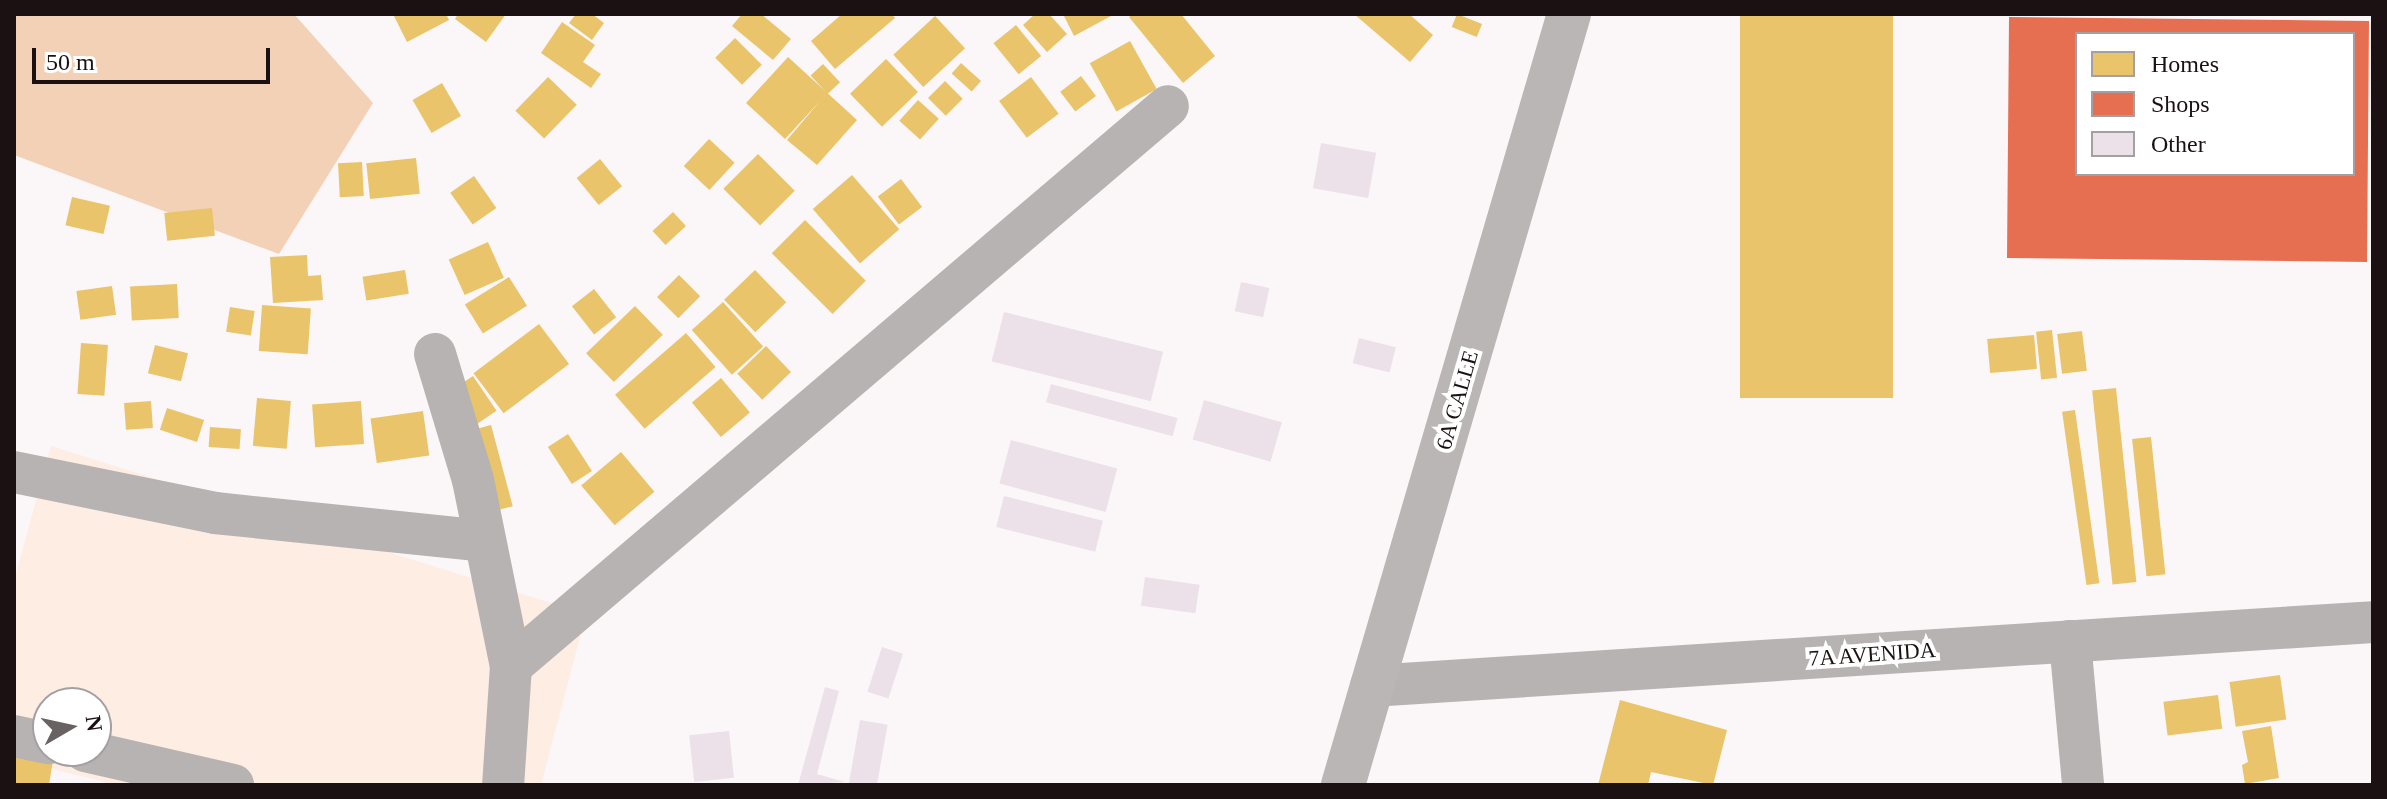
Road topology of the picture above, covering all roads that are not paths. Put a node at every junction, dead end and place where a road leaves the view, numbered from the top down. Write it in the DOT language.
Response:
graph roads {
  1 [pos="1569,14"];
  2 [pos="1168,106"];
  3 [pos="435,354"];
  4 [pos="14,472"];
  5 [pos="485,541"];
  6 [pos="2373,622"];
  7 [pos="2070,641"];
  8 [pos="511,666"];
  9 [pos="1371,686"];
  10 [pos="112,762"];
  11 [pos="139,774"];
  12 [pos="233,785"];
  13 [pos="503,785"];
  14 [pos="1343,785"];
  15 [pos="2083,785"];
  1 -- 9 [label="main road, 6A CALLE"];
  2 -- 8 [label="street"];
  3 -- 5 [label="street"];
  4 -- 5 [label="street"];
  5 -- 8 [label="street"];
  6 -- 7 [label="street, 7A AVENIDA"];
  7 -- 9 [label="street, 7A AVENIDA"];
  7 -- 15 [label="street"];
  8 -- 13 [label="street"];
  9 -- 14 [label="main road, 6A CALLE"];
  10 -- 11 [label="street"];
  11 -- 12 [label="street"];
}
